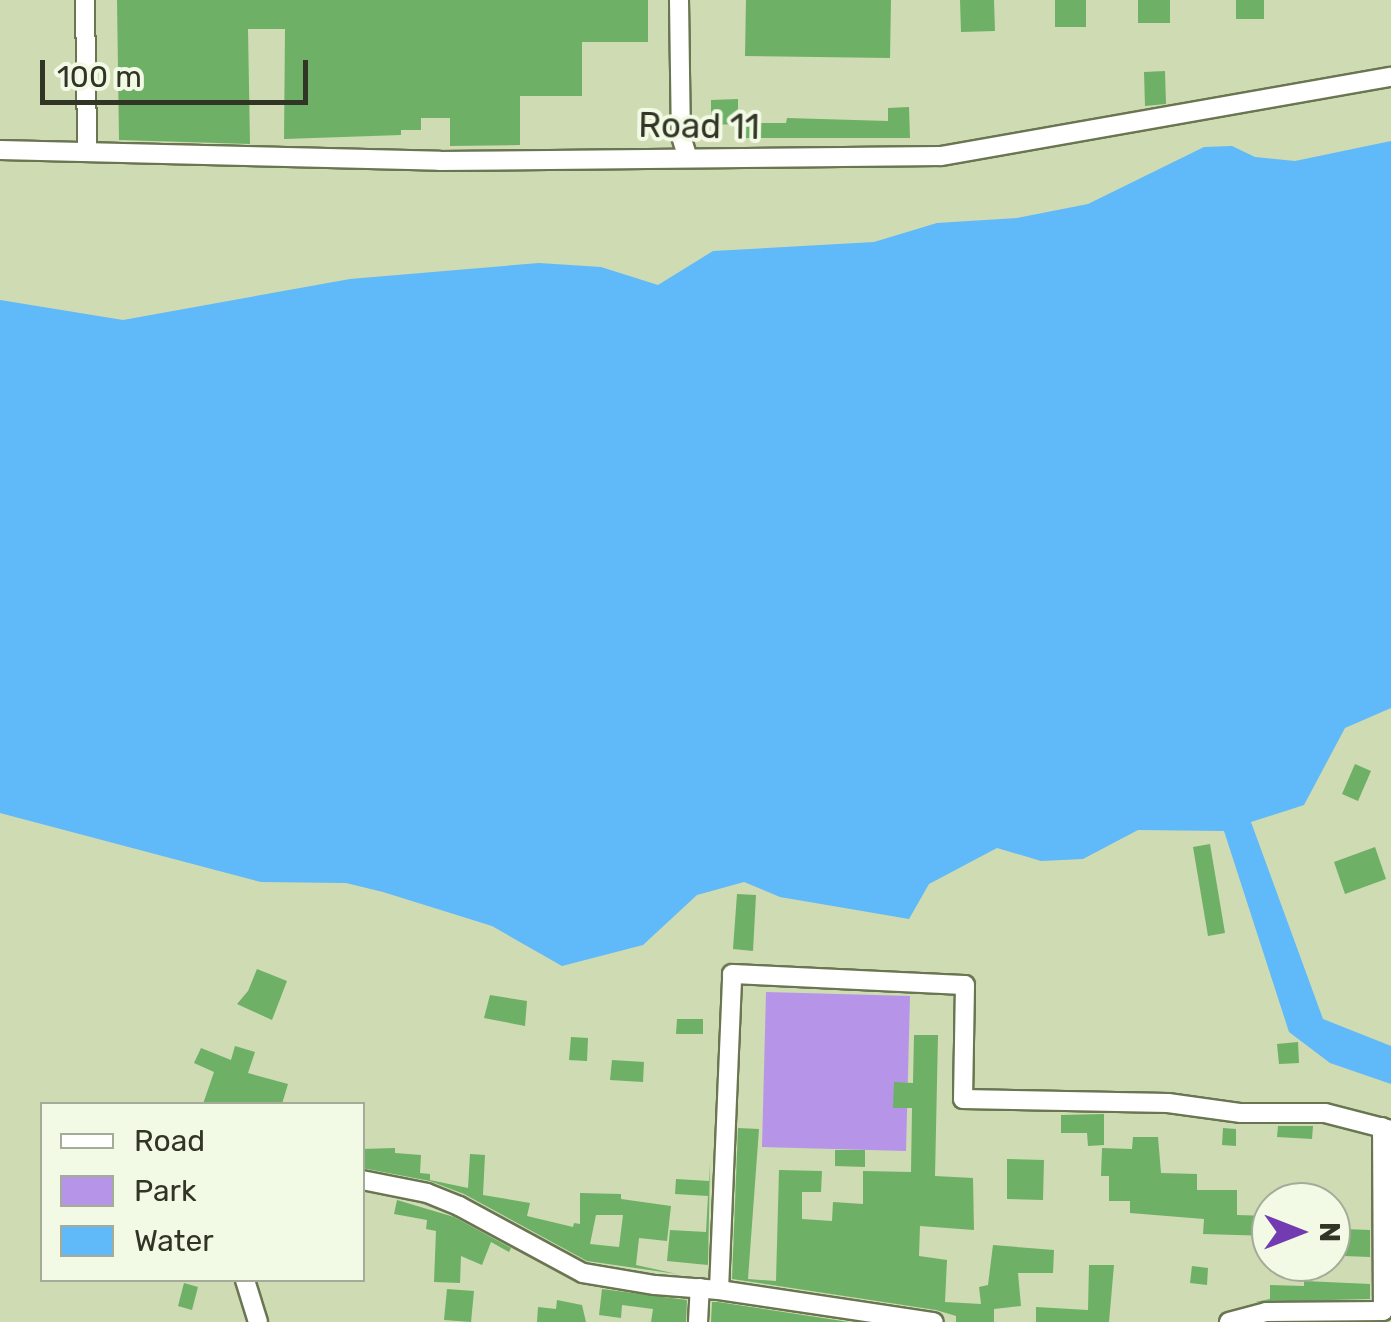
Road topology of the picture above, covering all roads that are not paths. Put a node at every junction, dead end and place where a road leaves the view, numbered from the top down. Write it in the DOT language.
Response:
graph roads {
  1 [pos="85,0"];
  2 [pos="679,0"];
  3 [pos="1391,77"];
  4 [pos="0,150"];
  5 [pos="88,151"];
  6 [pos="687,156"];
  7 [pos="1386,1128"];
  8 [pos="365,1181"];
  9 [pos="246,1282"];
  10 [pos="709,1289"];
  11 [pos="258,1322"];
  12 [pos="698,1322"];
  13 [pos="934,1322"];
  14 [pos="1229,1322"];
  1 -- 5 [label="street"];
  2 -- 6 [label="street"];
  3 -- 6 [label="street, Road 11"];
  4 -- 5 [label="street, Road 11"];
  5 -- 6 [label="street, Road 11"];
  7 -- 10 [label="street"];
  7 -- 14 [label="street"];
  8 -- 10 [label="street"];
  9 -- 11 [label="street"];
  10 -- 12 [label="street"];
  10 -- 13 [label="street"];
}
